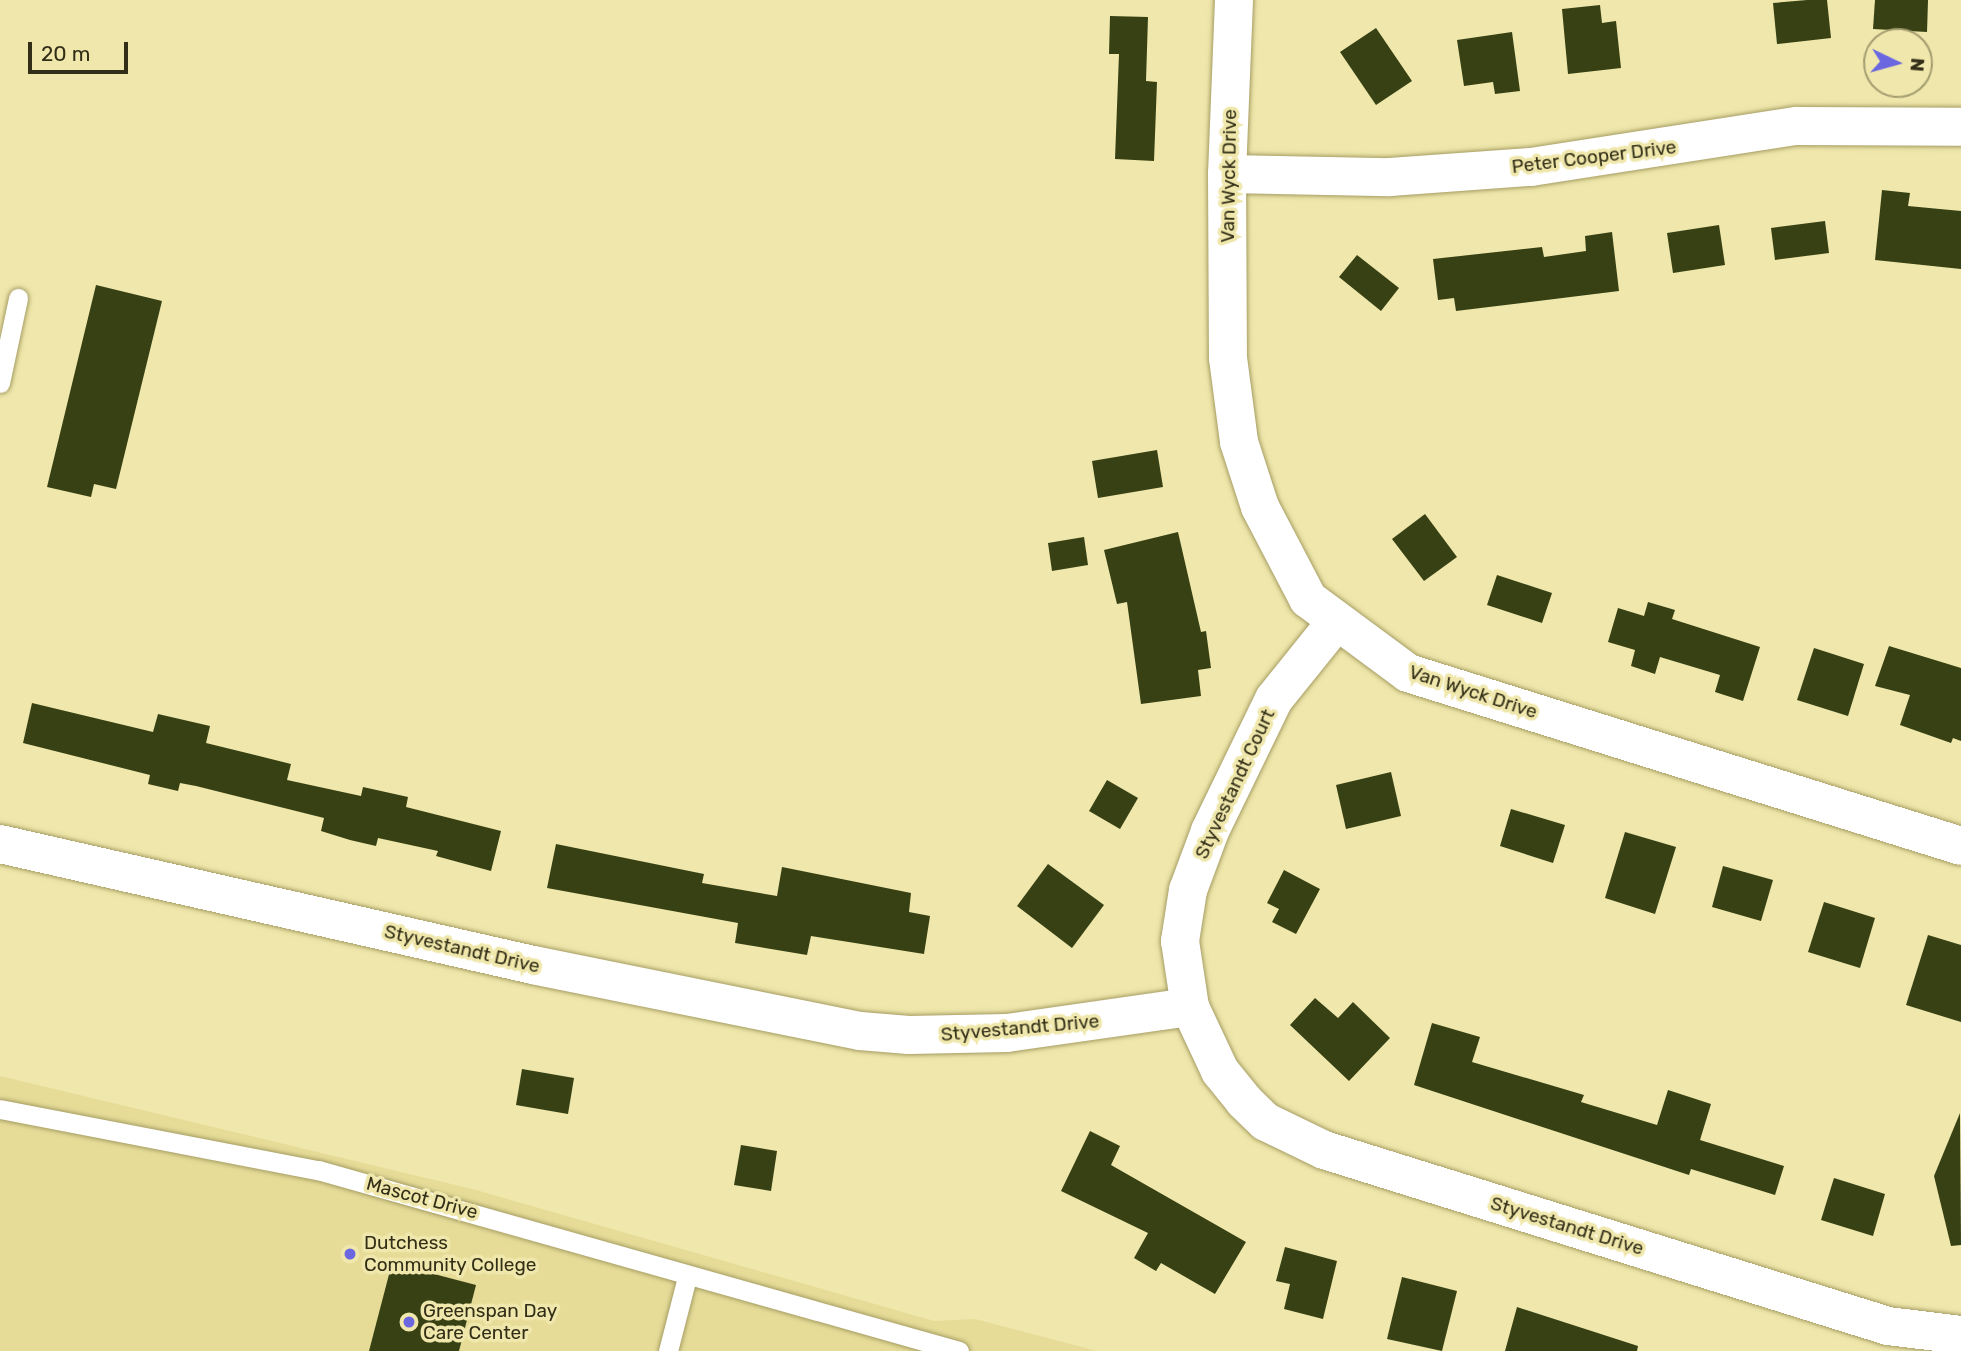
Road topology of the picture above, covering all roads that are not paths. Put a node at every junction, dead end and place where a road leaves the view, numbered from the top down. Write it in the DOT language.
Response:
graph roads {
  1 [pos="1234,0"];
  2 [pos="1961,127"];
  3 [pos="1227,174"];
  4 [pos="18,298"];
  5 [pos="0,383"];
  6 [pos="1336,622"];
  7 [pos="0,844"];
  8 [pos="1961,846"];
  9 [pos="1190,1007"];
  10 [pos="0,1109"];
  11 [pos="687,1277"];
  12 [pos="1961,1335"];
  13 [pos="668,1351"];
  14 [pos="959,1351"];
  1 -- 3 [label="street, Van Wyck Drive"];
  2 -- 3 [label="street, Peter Cooper Drive"];
  3 -- 6 [label="street, Van Wyck Drive"];
  4 -- 5 [label="lane"];
  6 -- 8 [label="street, Van Wyck Drive"];
  6 -- 9 [label="street, Styvestandt Court"];
  7 -- 9 [label="street, Styvestandt Drive"];
  9 -- 12 [label="street, Styvestandt Drive"];
  10 -- 11 [label="lane, Mascot Drive"];
  11 -- 13 [label="lane"];
  11 -- 14 [label="lane, Mascot Drive"];
}
